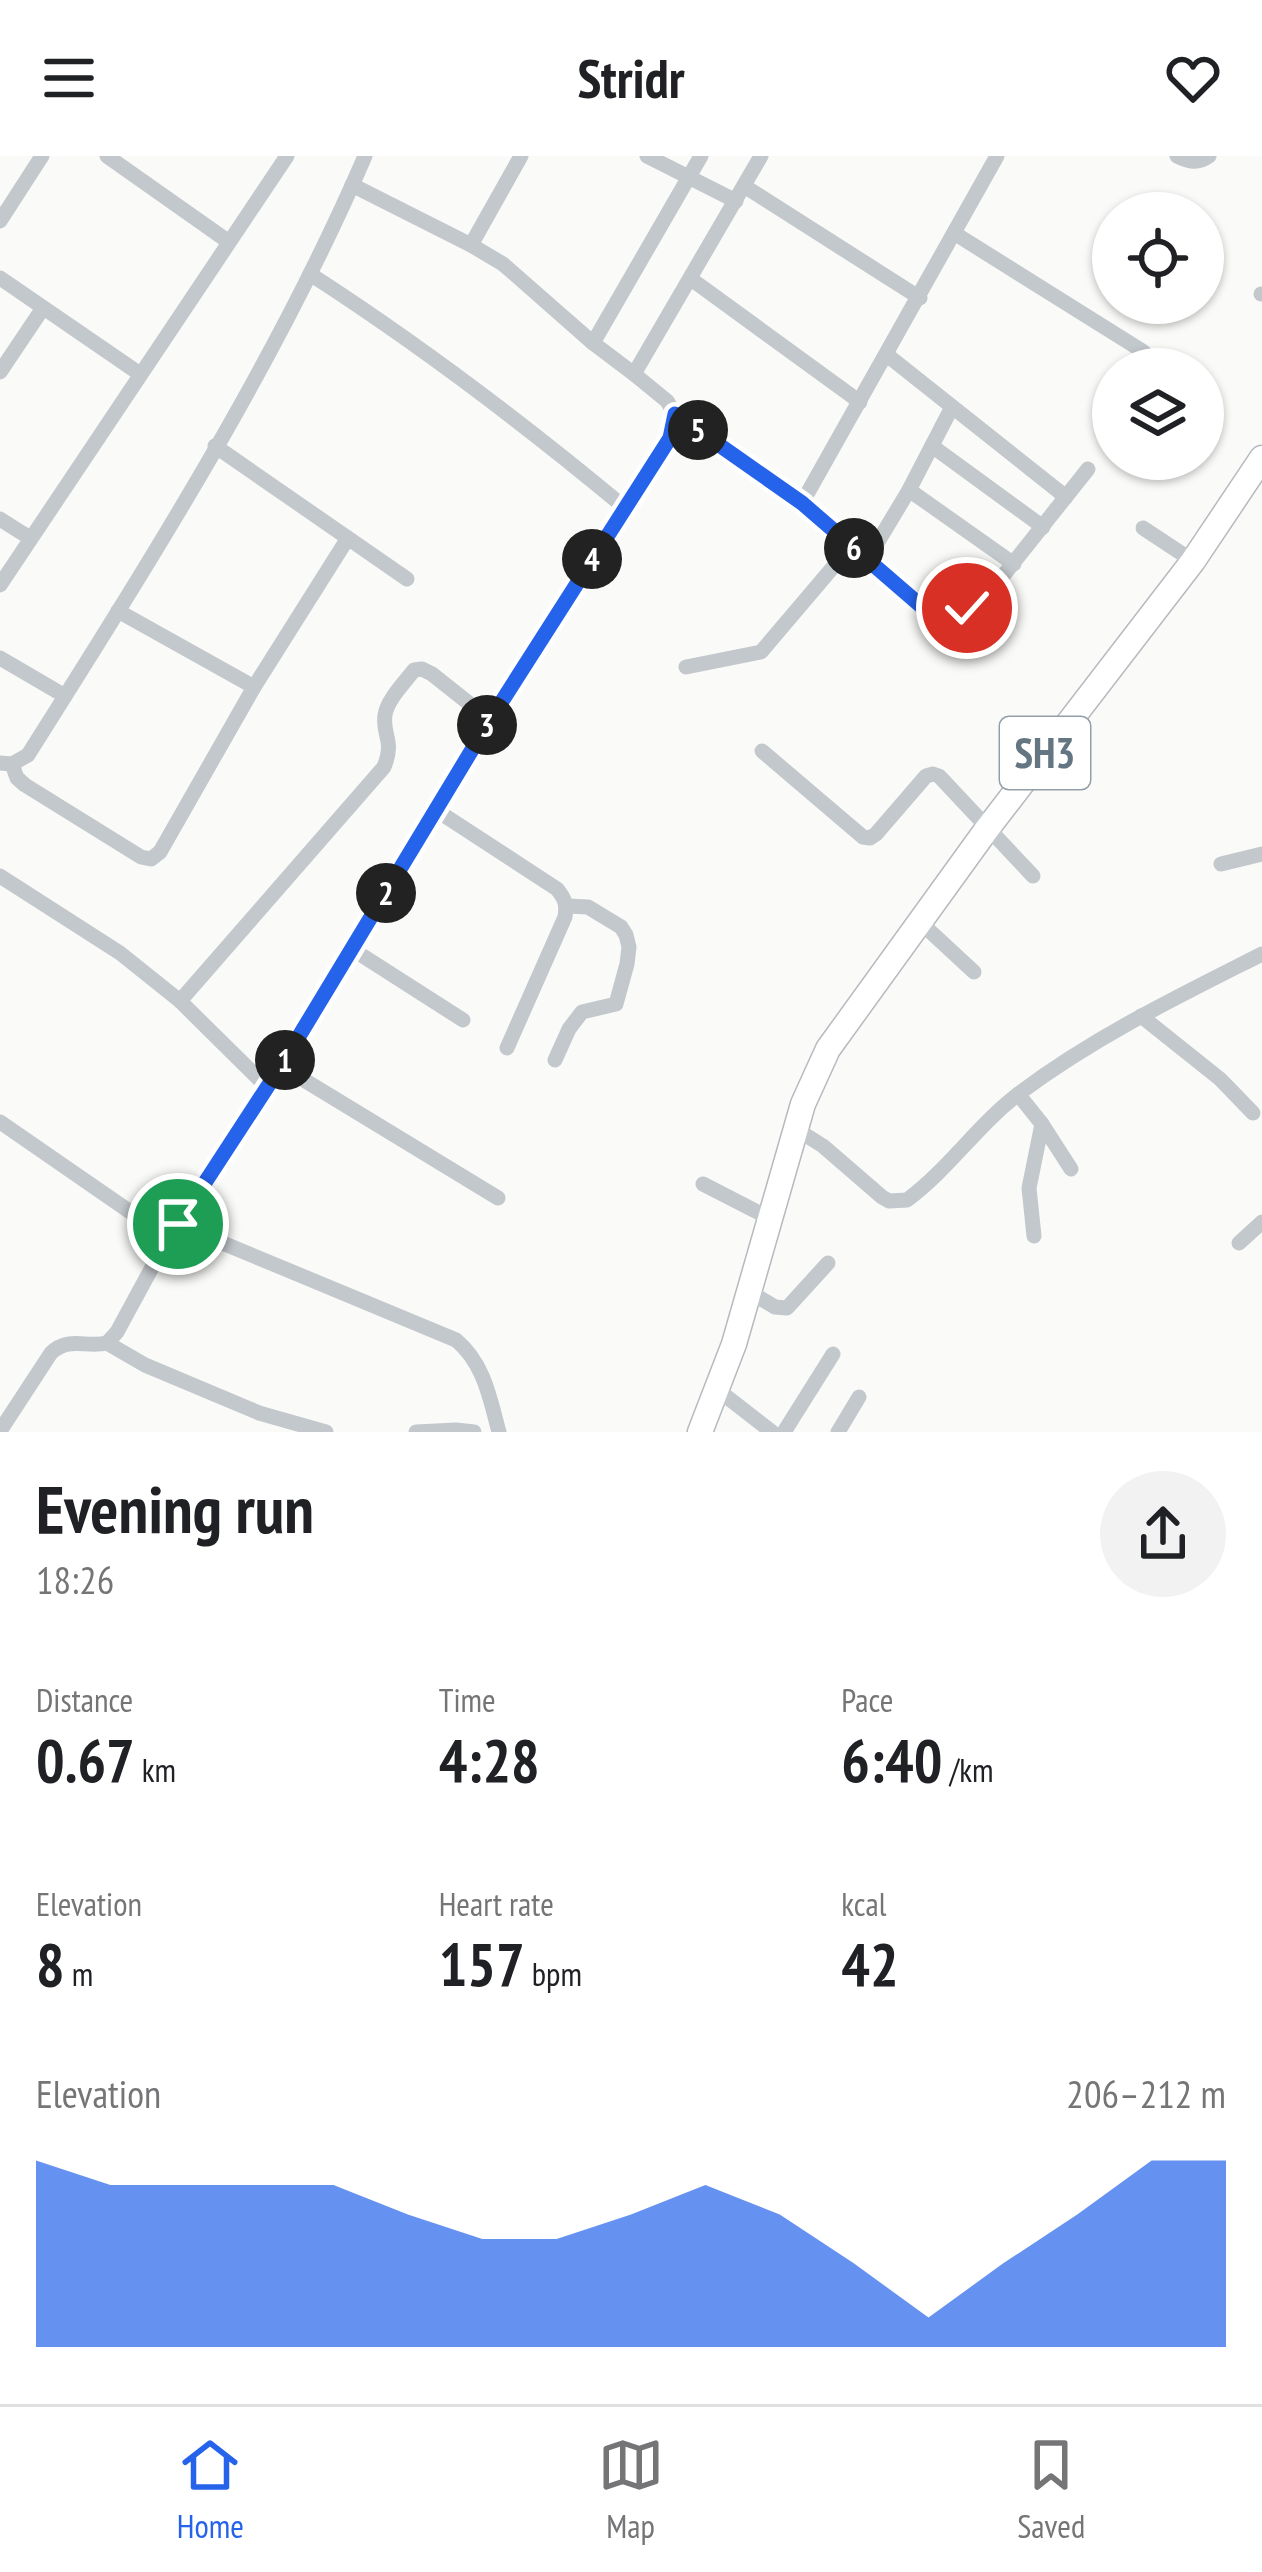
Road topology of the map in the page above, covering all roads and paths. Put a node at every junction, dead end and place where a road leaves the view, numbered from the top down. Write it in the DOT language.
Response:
graph roads {
  1 [pos="43,156"];
  2 [pos="107,156"];
  3 [pos="140,156"];
  4 [pos="287,156"];
  5 [pos="365,156"];
  6 [pos="521,156"];
  7 [pos="647,156"];
  8 [pos="701,156"];
  9 [pos="760,156"];
  10 [pos="997,156"];
  11 [pos="1177,156"];
  12 [pos="1209,156"];
  13 [pos="130,172"];
  14 [pos="688,178"];
  15 [pos="352,185"];
  16 [pos="740,194"];
  17 [pos="0,221"];
  18 [pos="954,233"];
  19 [pos="229,242"];
  20 [pos="471,245"];
  21 [pos="310,274"];
  22 [pos="691,279"];
  23 [pos="3,287"];
  24 [pos="920,298"];
  25 [pos="43,308"];
  26 [pos="593,343"];
  27 [pos="1138,348"];
  28 [pos="887,356"];
  29 [pos="0,371"];
  30 [pos="140,374"];
  31 [pos="634,374"];
  32 [pos="860,402"];
  33 [pos="952,407"];
  34 [pos="675,414"];
  35 [pos="215,446"];
  36 [pos="932,446"];
  37 [pos="1262,458"];
  38 [pos="1088,469"];
  39 [pos="909,490"];
  40 [pos="1066,497"];
  41 [pos="802,503"];
  42 [pos="624,507"];
  43 [pos="0,519"];
  44 [pos="1043,526"];
  45 [pos="1143,528"];
  46 [pos="30,538"];
  47 [pos="348,538"];
  48 [pos="851,546"];
  49 [pos="867,560"];
  50 [pos="1193,561"];
  51 [pos="1014,564"];
  52 [pos="407,579"];
  53 [pos="0,585"];
  54 [pos="118,611"];
  55 [pos="0,658"];
  56 [pos="686,668"];
  57 [pos="254,687"];
  58 [pos="65,696"];
  59 [pos="490,720"];
  60 [pos="762,751"];
  61 [pos="6,764"];
  62 [pos="436,810"];
  63 [pos="987,829"];
  64 [pos="1262,854"];
  65 [pos="1221,864"];
  66 [pos="0,876"];
  67 [pos="1033,876"];
  68 [pos="567,907"];
  69 [pos="920,922"];
  70 [pos="352,950"];
  71 [pos="1262,954"];
  72 [pos="974,972"];
  73 [pos="180,1001"];
  74 [pos="1141,1016"];
  75 [pos="464,1020"];
  76 [pos="507,1048"];
  77 [pos="555,1060"];
  78 [pos="281,1066"];
  79 [pos="267,1087"];
  80 [pos="1018,1094"];
  81 [pos="1253,1113"];
  82 [pos="0,1122"];
  83 [pos="1042,1124"];
  84 [pos="796,1130"];
  85 [pos="1071,1169"];
  86 [pos="704,1184"];
  87 [pos="498,1198"];
  88 [pos="771,1219"];
  89 [pos="1262,1222"];
  90 [pos="173,1231"];
  91 [pos="1034,1236"];
  92 [pos="1239,1243"];
  93 [pos="828,1263"];
  94 [pos="750,1292"];
  95 [pos="106,1343"];
  96 [pos="832,1354"];
  97 [pos="718,1390"];
  98 [pos="0,1391"];
  99 [pos="859,1396"];
  100 [pos="20,1400"];
  101 [pos="0,1431"];
  102 [pos="326,1432"];
  103 [pos="416,1432"];
  104 [pos="474,1432"];
  105 [pos="499,1432"];
  106 [pos="700,1432"];
  107 [pos="772,1432"];
  108 [pos="784,1432"];
  109 [pos="838,1432"];
  1 -- 17 [label="street"];
  2 -- 13 [label="street"];
  3 -- 13 [label="street"];
  4 -- 19 [label="street"];
  5 -- 15 [label="street"];
  6 -- 20 [label="street"];
  7 -- 14 [label="street"];
  8 -- 14 [label="street"];
  9 -- 16 [label="street"];
  10 -- 18 [label="street"];
  11 -- 12 [label="street"];
  13 -- 19 [label="street"];
  14 -- 16 [label="street"];
  14 -- 26 [label="street"];
  15 -- 20 [label="street"];
  15 -- 21 [label="street"];
  16 -- 22 [label="street"];
  16 -- 24 [label="street"];
  18 -- 24 [label="street"];
  18 -- 27 [label="street"];
  19 -- 30 [label="street"];
  20 -- 26 [label="street"];
  21 -- 35 [label="street"];
  21 -- 42 [label="street"];
  22 -- 31 [label="street"];
  22 -- 32 [label="street"];
  23 -- 25 [label="street"];
  24 -- 28 [label="street"];
  25 -- 29 [label="street"];
  25 -- 30 [label="street"];
  26 -- 31 [label="street"];
  28 -- 32 [label="street"];
  28 -- 33 [label="street"];
  30 -- 46 [label="street"];
  31 -- 34 [label="street"];
  32 -- 41 [label="street"];
  33 -- 36 [label="street"];
  33 -- 40 [label="street"];
  34 -- 41 [label="street"];
  34 -- 42 [label="street"];
  35 -- 47 [label="street"];
  35 -- 54 [label="street"];
  36 -- 39 [label="street"];
  36 -- 44 [label="street"];
  37 -- 50 [label="main road, SH3"];
  38 -- 40 [label="street"];
  39 -- 49 [label="street"];
  39 -- 51 [label="street"];
  40 -- 44 [label="street"];
  41 -- 48 [label="street"];
  42 -- 59 [label="street"];
  43 -- 46 [label="street"];
  44 -- 51 [label="street"];
  45 -- 50 [label="street"];
  46 -- 53 [label="street"];
  47 -- 52 [label="street"];
  47 -- 57 [label="street"];
  48 -- 49 [label="street"];
  48 -- 56 [label="street"];
  49 -- 51 [label="street"];
  50 -- 63 [label="main road, SH3"];
  54 -- 57 [label="street"];
  54 -- 58 [label="street"];
  55 -- 58 [label="street"];
  57 -- 61 [label="street"];
  58 -- 61 [label="street"];
  59 -- 62 [label="street"];
  59 -- 73 [label="street"];
  60 -- 63 [label="street"];
  62 -- 68 [label="street"];
  62 -- 70 [label="street"];
  63 -- 67 [label="street"];
  63 -- 69 [label="main road, SH3"];
  64 -- 65 [label="street"];
  66 -- 73 [label="street"];
  68 -- 76 [label="street"];
  68 -- 77 [label="street"];
  69 -- 72 [label="street"];
  69 -- 84 [label="main road, SH3"];
  70 -- 75 [label="street"];
  70 -- 78 [label="street"];
  71 -- 74 [label="street"];
  73 -- 79 [label="street"];
  74 -- 80 [label="street"];
  74 -- 81 [label="street"];
  78 -- 79 [label="street"];
  78 -- 87 [label="street"];
  79 -- 90 [label="street"];
  80 -- 83 [label="street"];
  80 -- 84 [label="street"];
  82 -- 90 [label="street"];
  83 -- 85 [label="street"];
  83 -- 91 [label="street"];
  84 -- 88 [label="main road, SH3"];
  86 -- 88 [label="street"];
  88 -- 94 [label="main road, SH3"];
  89 -- 92 [label="street"];
  90 -- 95 [label="street"];
  90 -- 105 [label="street"];
  93 -- 94 [label="street"];
  94 -- 97 [label="main road, SH3"];
  95 -- 100 [label="street"];
  95 -- 102 [label="street"];
  96 -- 108 [label="street"];
  97 -- 106 [label="main road, SH3"];
  97 -- 107 [label="street"];
  98 -- 100 [label="street"];
  99 -- 109 [label="street"];
  100 -- 101 [label="street"];
  103 -- 104 [label="street"];
}
